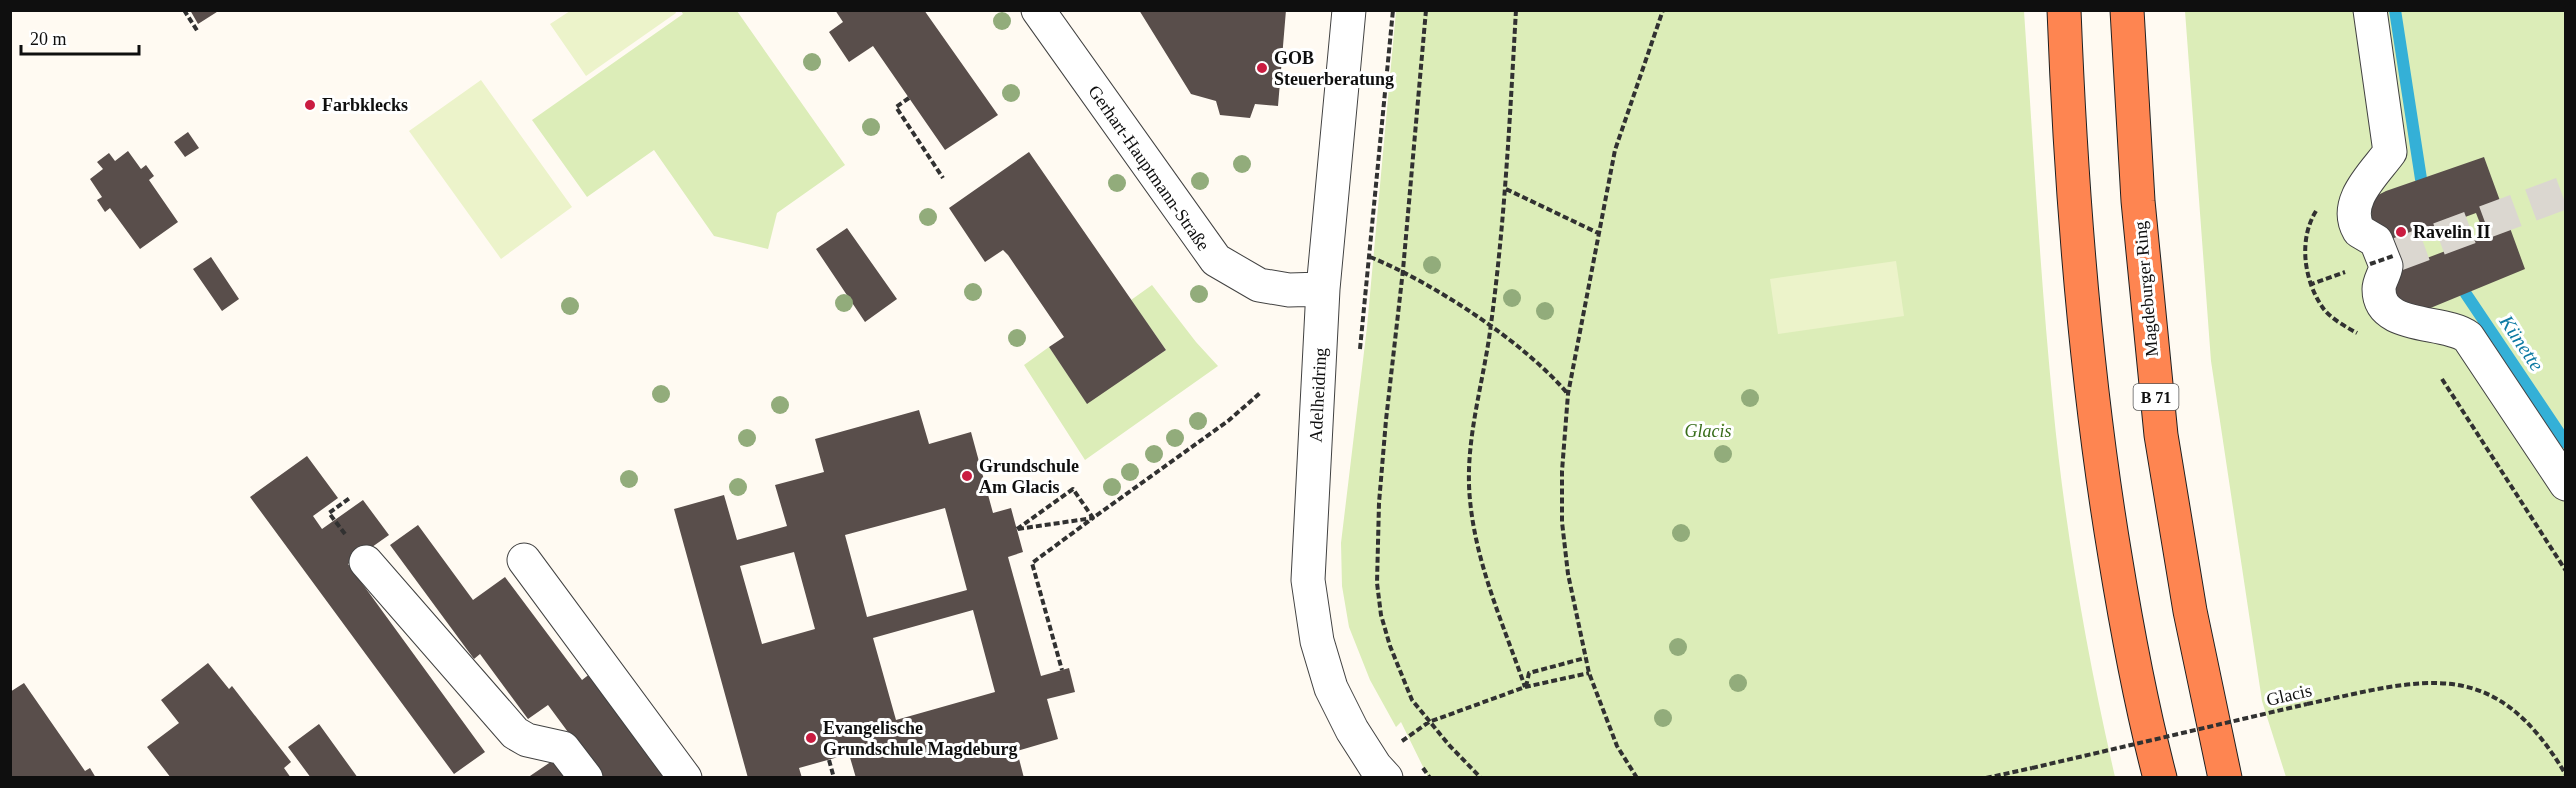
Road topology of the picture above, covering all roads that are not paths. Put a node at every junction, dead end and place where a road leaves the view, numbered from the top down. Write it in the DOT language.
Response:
graph roads {
  1 [pos="1038,10"];
  2 [pos="1349,10"];
  3 [pos="2064,10"];
  4 [pos="2127,10"];
  5 [pos="2370,10"];
  6 [pos="1323,289"];
  7 [pos="2565,484"];
  8 [pos="524,560"];
  9 [pos="366,562"];
  10 [pos="1386,763"];
  11 [pos="586,777"];
  12 [pos="685,777"];
  13 [pos="2160,777"];
  14 [pos="2225,777"];
  1 -- 6 [label="street, Gerhart-Hauptmann-Straße"];
  2 -- 6 [label="street, Adelheidring"];
  3 -- 13 [label="highway"];
  4 -- 14 [label="highway, Magdeburger Ring / B 71"];
  5 -- 7 [label="street"];
  6 -- 10 [label="street, Adelheidring"];
  8 -- 12 [label="street"];
  9 -- 11 [label="street"];
}
